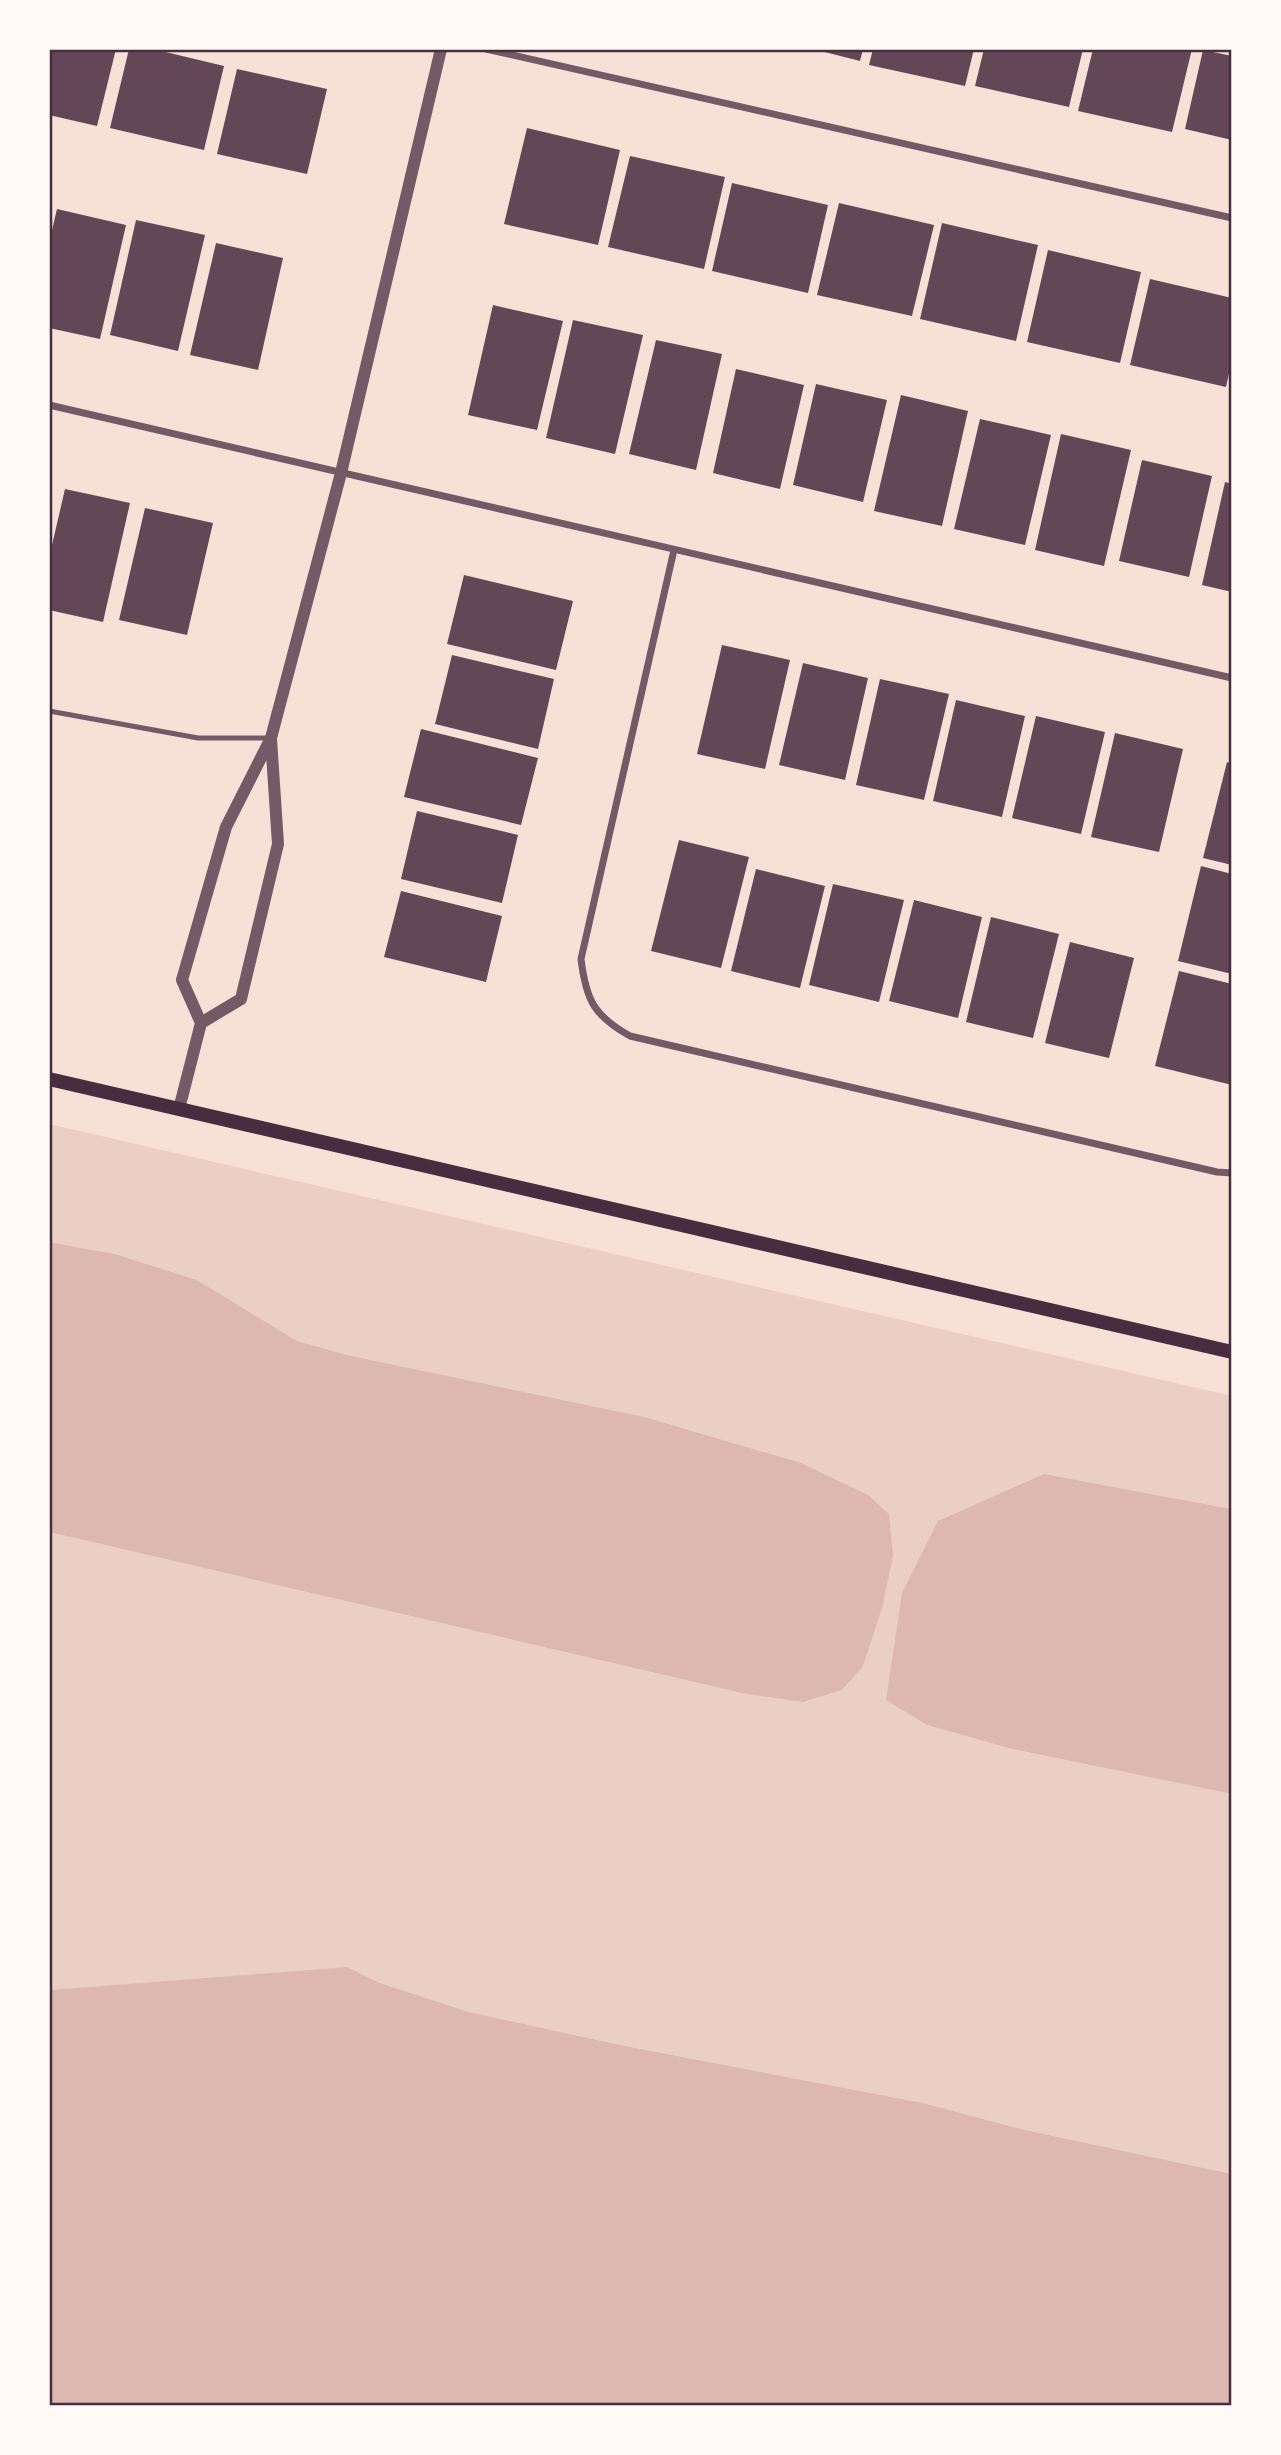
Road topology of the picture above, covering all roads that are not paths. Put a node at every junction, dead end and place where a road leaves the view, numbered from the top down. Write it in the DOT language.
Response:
graph roads {
  1 [pos="441,49"];
  2 [pos="486,49"];
  3 [pos="1232,218"];
  4 [pos="49,405"];
  5 [pos="341,473"];
  6 [pos="674,550"];
  7 [pos="1232,678"];
  8 [pos="49,711"];
  9 [pos="271,737"];
  10 [pos="201,1023"];
  11 [pos="49,1079"];
  12 [pos="179,1109"];
  13 [pos="1232,1173"];
  14 [pos="1232,1352"];
  1 -- 5 [label="street"];
  2 -- 3 [label="street"];
  4 -- 5 [label="street"];
  5 -- 6 [label="street"];
  5 -- 9 [label="street"];
  6 -- 7 [label="street"];
  6 -- 13 [label="street"];
  8 -- 9 [label="lane"];
  9 -- 10 [label="street"];
  9 -- 10 [label="street"];
  10 -- 12 [label="street"];
  11 -- 12 [label="main road"];
  12 -- 14 [label="main road"];
}
